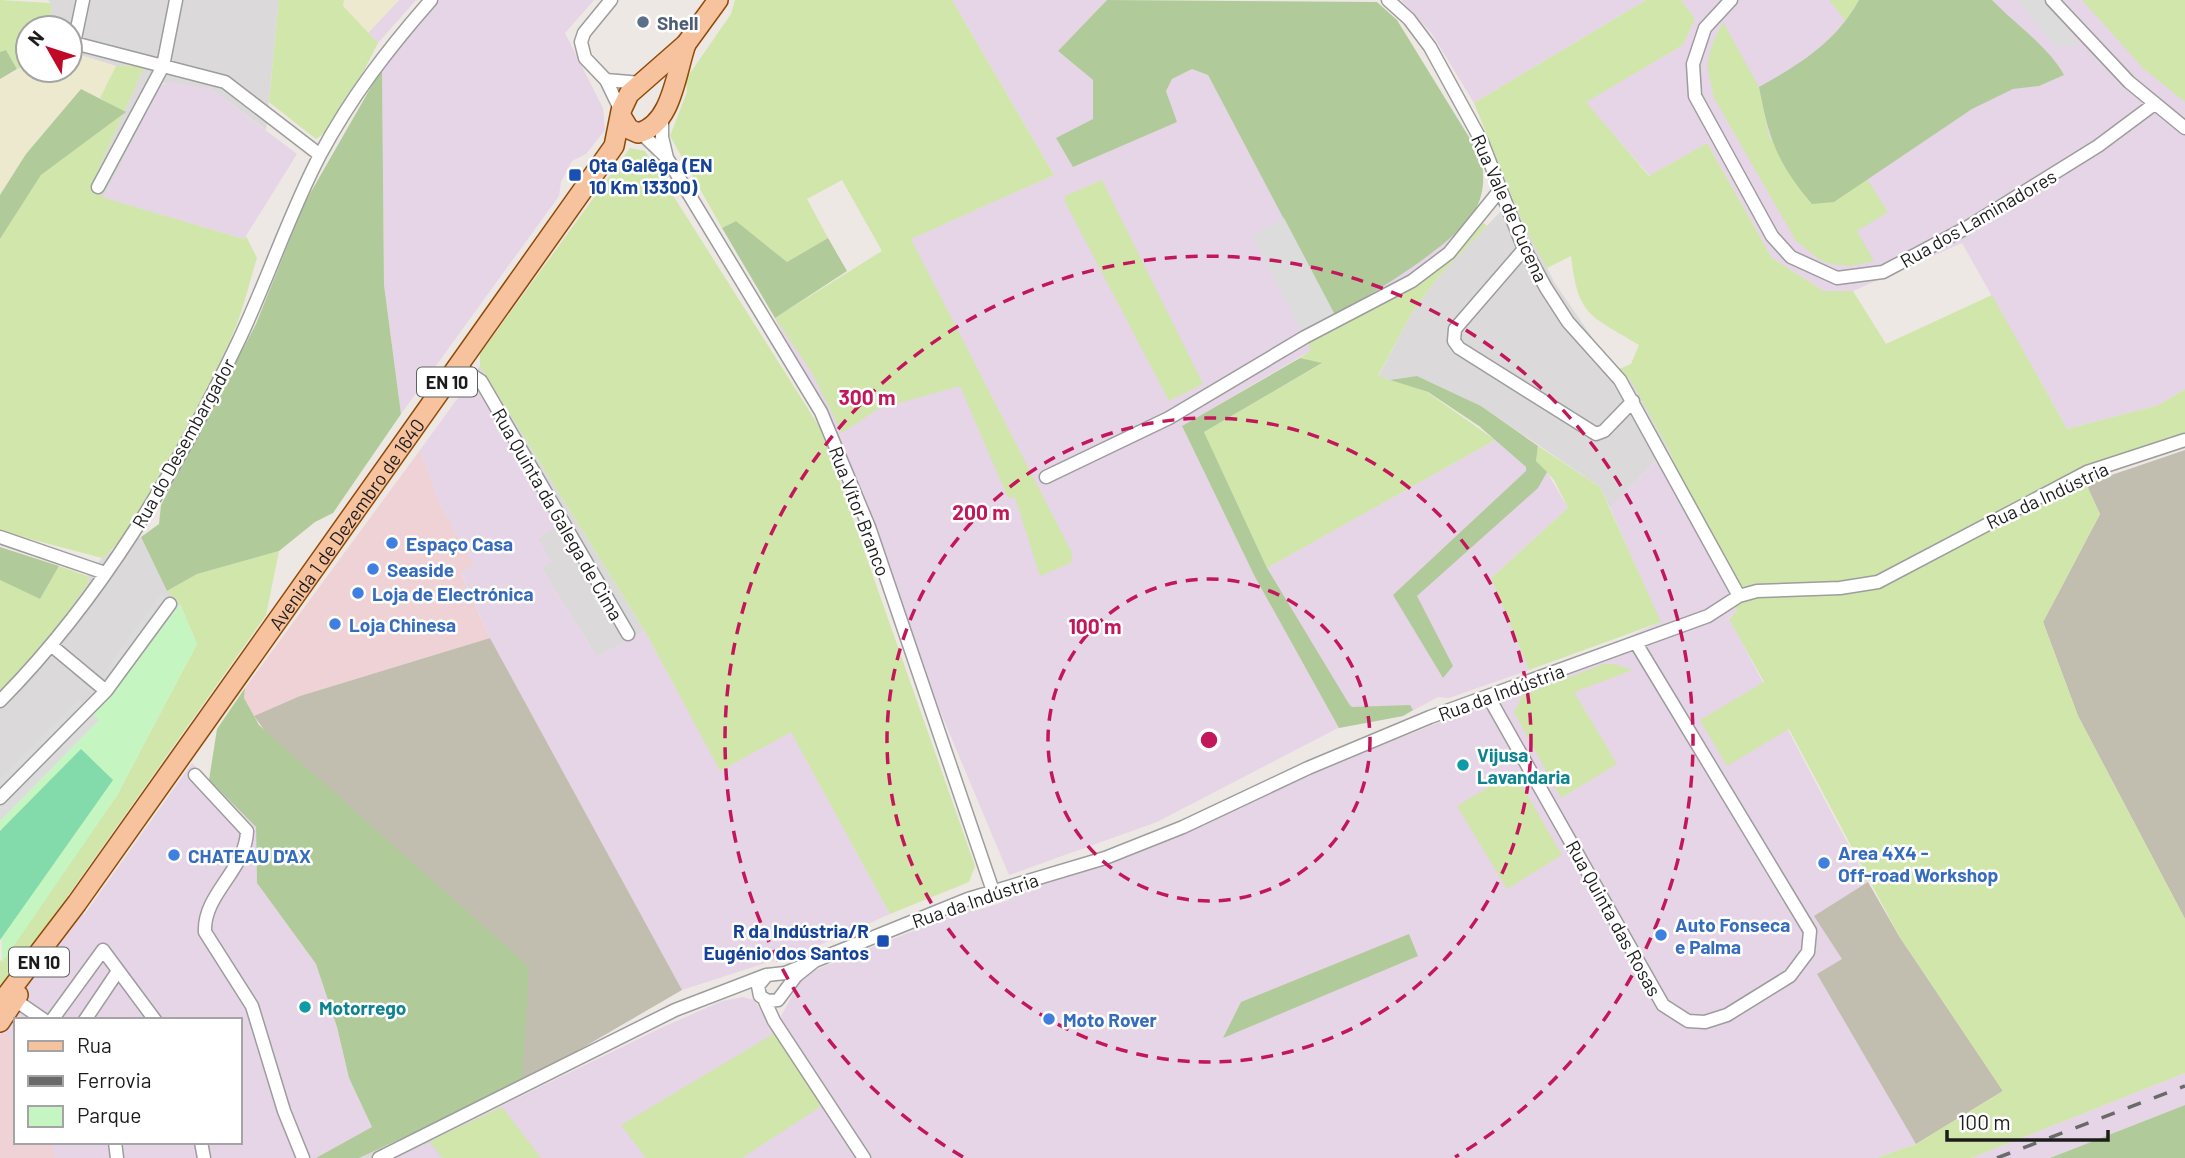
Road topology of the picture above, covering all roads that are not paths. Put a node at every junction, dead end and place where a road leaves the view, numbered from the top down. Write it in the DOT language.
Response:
graph roads {
  1 [pos="83,0"];
  2 [pos="176,0"];
  3 [pos="431,0"];
  4 [pos="611,0"];
  5 [pos="718,0"];
  6 [pos="1388,0"];
  7 [pos="1731,0"];
  8 [pos="2052,0"];
  9 [pos="686,44"];
  10 [pos="163,66"];
  11 [pos="606,80"];
  12 [pos="642,82"];
  13 [pos="2153,105"];
  14 [pos="665,107"];
  15 [pos="621,114"];
  16 [pos="2185,128"];
  17 [pos="639,133"];
  18 [pos="614,146"];
  19 [pos="320,155"];
  20 [pos="667,158"];
  21 [pos="98,187"];
  22 [pos="1500,190"];
  23 [pos="1525,248"];
  24 [pos="458,366"];
  25 [pos="1633,401"];
  26 [pos="2185,440"];
  27 [pos="1046,477"];
  28 [pos="0,537"];
  29 [pos="105,573"];
  30 [pos="1739,596"];
  31 [pos="170,604"];
  32 [pos="628,634"];
  33 [pos="1636,643"];
  34 [pos="52,646"];
  35 [pos="106,691"];
  36 [pos="1489,696"];
  37 [pos="0,701"];
  38 [pos="195,775"];
  39 [pos="0,798"];
  40 [pos="993,891"];
  41 [pos="816,960"];
  42 [pos="118,971"];
  43 [pos="769,975"];
  44 [pos="724,991"];
  45 [pos="784,991"];
  46 [pos="762,997"];
  47 [pos="8,1002"];
  48 [pos="40,1018"];
  49 [pos="53,1018"];
  50 [pos="86,1018"];
  51 [pos="153,1018"];
  52 [pos="0,1021"];
  53 [pos="784,1035"];
  54 [pos="303,1158"];
  55 [pos="379,1158"];
  56 [pos="864,1158"];
  1 -- 10 [label="street"];
  2 -- 10 [label="street"];
  3 -- 19 [label="street, Rua do Desembargador"];
  4 -- 11 [label="street"];
  5 -- 9 [label="main road"];
  6 -- 22 [label="street, Rua Vale de Cucena"];
  7 -- 13 [label="street, Rua dos Laminadores"];
  8 -- 13 [label="street"];
  9 -- 12 [label="main road"];
  9 -- 14 [label="main road"];
  10 -- 19 [label="street"];
  10 -- 21 [label="street"];
  11 -- 12 [label="street"];
  11 -- 15 [label="street"];
  12 -- 14 [label="main road"];
  12 -- 15 [label="main road"];
  13 -- 16 [label="street"];
  14 -- 17 [label="main road"];
  14 -- 20 [label="street, Rua Vítor Branco"];
  15 -- 17 [label="main road"];
  15 -- 18 [label="main road, Avenida 1 de Dezembro de 1640"];
  17 -- 18 [label="main road, Avenida 1 de Dezembro de 1640"];
  17 -- 20 [label="street, Rua Vítor Branco"];
  18 -- 24 [label="main road, Avenida 1 de Dezembro de 1640 / EN 10"];
  19 -- 29 [label="street, Rua do Desembargador"];
  20 -- 40 [label="street, Rua Vítor Branco"];
  22 -- 23 [label="street, Rua Vale de Cucena"];
  22 -- 27 [label="street"];
  23 -- 25 [label="street, Rua Vale de Cucena"];
  23 -- 25 [label="street"];
  24 -- 32 [label="street, Rua Quinta da Galega de Cima"];
  24 -- 47 [label="main road, Avenida 1 de Dezembro de 1640 / EN 10"];
  25 -- 30 [label="street, Rua Vale de Cucena"];
  26 -- 30 [label="street, Rua da Indústria"];
  28 -- 29 [label="street"];
  29 -- 34 [label="street, Rua do Desembargador"];
  30 -- 33 [label="street, Rua da Indústria"];
  31 -- 35 [label="street"];
  33 -- 36 [label="street, Rua da Indústria"];
  33 -- 36 [label="street, Rua Quinta das Rosas"];
  34 -- 35 [label="street"];
  34 -- 37 [label="street, Rua do Desembargador"];
  35 -- 39 [label="street"];
  36 -- 40 [label="street, Rua da Indústria"];
  38 -- 54 [label="street"];
  40 -- 41 [label="street, Rua da Indústria"];
  41 -- 43 [label="street, Rua da Indústria"];
  41 -- 45 [label="street, Rua da Indústria"];
  42 -- 49 [label="street"];
  42 -- 50 [label="street"];
  42 -- 51 [label="street"];
  43 -- 44 [label="street, Rua da Indústria"];
  43 -- 45 [label="street"];
  43 -- 46 [label="street"];
  44 -- 46 [label="street, Rua da Indústria"];
  44 -- 55 [label="street, Rua da Indústria"];
  45 -- 46 [label="street"];
  45 -- 53 [label="street"];
  46 -- 53 [label="street"];
  47 -- 48 [label="street"];
  47 -- 52 [label="main road, Avenida 1 de Dezembro de 1640 / EN 10"];
  53 -- 56 [label="street"];
}
